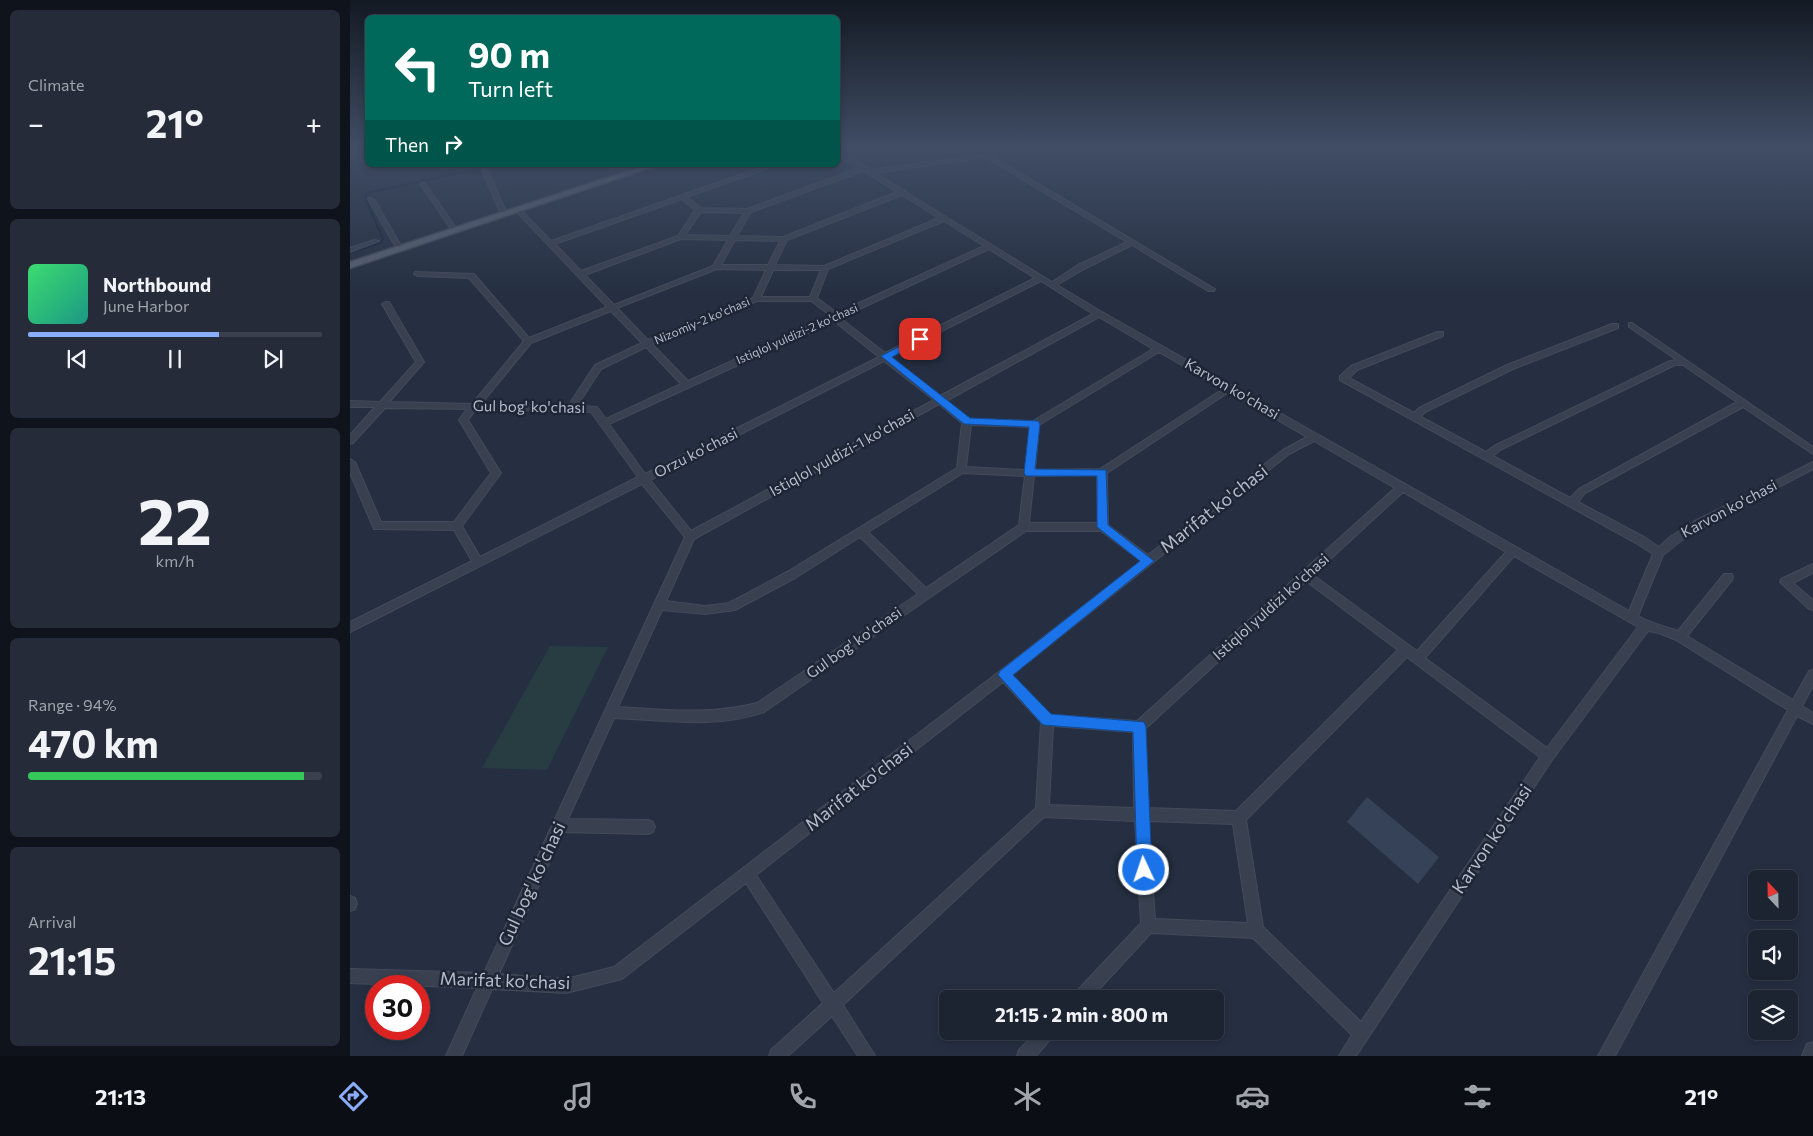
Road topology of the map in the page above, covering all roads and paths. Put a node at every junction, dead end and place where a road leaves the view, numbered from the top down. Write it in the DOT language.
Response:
graph roads {
  1 [pos="431,195"];
  2 [pos="494,195"];
  3 [pos="554,195"];
  4 [pos="562,195"];
  5 [pos="688,195"];
  6 [pos="796,195"];
  7 [pos="896,195"];
  8 [pos="909,195"];
  9 [pos="1054,195"];
  10 [pos="683,197"];
  11 [pos="371,199"];
  12 [pos="518,210"];
  13 [pos="699,210"];
  14 [pos="503,212"];
  15 [pos="748,212"];
  16 [pos="945,218"];
  17 [pos="453,228"];
  18 [pos="680,237"];
  19 [pos="734,237"];
  20 [pos="784,239"];
  21 [pos="376,241"];
  22 [pos="1132,242"];
  23 [pos="551,243"];
  24 [pos="398,246"];
  25 [pos="990,246"];
  26 [pos="350,250"];
  27 [pos="350,263"];
  28 [pos="716,267"];
  29 [pos="770,267"];
  30 [pos="825,268"];
  31 [pos="418,274"];
  32 [pos="580,274"];
  33 [pos="1041,278"];
  34 [pos="1052,285"];
  35 [pos="1211,290"];
  36 [pos="756,298"];
  37 [pos="813,299"];
  38 [pos="386,304"];
  39 [pos="612,308"];
  40 [pos="1099,314"];
  41 [pos="836,317"];
  42 [pos="1632,325"];
  43 [pos="1615,326"];
  44 [pos="1440,334"];
  45 [pos="528,341"];
  46 [pos="648,343"];
  47 [pos="1160,348"];
  48 [pos="886,356"];
  49 [pos="1686,362"];
  50 [pos="686,384"];
  51 [pos="1230,388"];
  52 [pos="940,400"];
  53 [pos="1744,402"];
  54 [pos="350,404"];
  55 [pos="383,405"];
  56 [pos="474,406"];
  57 [pos="571,408"];
  58 [pos="1415,417"];
  59 [pos="967,422"];
  60 [pos="604,423"];
  61 [pos="1035,424"];
  62 [pos="1315,436"];
  63 [pos="350,441"];
  64 [pos="1813,451"];
  65 [pos="1486,456"];
  66 [pos="350,462"];
  67 [pos="1813,465"];
  68 [pos="961,470"];
  69 [pos="1102,472"];
  70 [pos="1029,473"];
  71 [pos="644,479"];
  72 [pos="1402,486"];
  73 [pos="1572,502"];
  74 [pos="457,526"];
  75 [pos="1024,527"];
  76 [pos="1103,527"];
  77 [pos="861,532"];
  78 [pos="690,536"];
  79 [pos="1513,550"];
  80 [pos="1659,553"];
  81 [pos="1148,561"];
  82 [pos="478,563"];
  83 [pos="1813,568"];
  84 [pos="1306,575"];
  85 [pos="1728,577"];
  86 [pos="925,594"];
  87 [pos="659,605"];
  88 [pos="1813,606"];
  89 [pos="1631,618"];
  90 [pos="1645,626"];
  91 [pos="350,627"];
  92 [pos="1680,637"];
  93 [pos="1406,650"];
  94 [pos="1418,658"];
  95 [pos="1004,675"];
  96 [pos="1813,675"];
  97 [pos="1795,707"];
  98 [pos="610,712"];
  99 [pos="1813,718"];
  100 [pos="1048,720"];
  101 [pos="1139,727"];
  102 [pos="1548,756"];
  103 [pos="1042,811"];
  104 [pos="1141,814"];
  105 [pos="1239,818"];
  106 [pos="559,825"];
  107 [pos="648,827"];
  108 [pos="747,873"];
  109 [pos="1148,926"];
  110 [pos="1256,931"];
  111 [pos="350,976"];
  112 [pos="487,981"];
  113 [pos="1088,990"];
  114 [pos="833,1004"];
  115 [pos="1362,1034"];
  116 [pos="1040,1040"];
  117 [pos="1813,1050"];
  118 [pos="454,1056"];
  119 [pos="776,1056"];
  120 [pos="867,1056"];
  121 [pos="1025,1056"];
  122 [pos="1348,1056"];
  123 [pos="1606,1056"];
  124 [pos="1810,1056"];
  1 -- 17 [label="street"];
  2 -- 14 [label="street"];
  3 -- 14 [label="main road"];
  4 -- 12 [label="main road"];
  5 -- 10 [label="street"];
  6 -- 15 [label="street"];
  7 -- 20 [label="street"];
  8 -- 16 [label="street, Karvon ko'chasi"];
  9 -- 22 [label="street"];
  10 -- 13 [label="street"];
  10 -- 23 [label="street"];
  11 -- 24 [label="street"];
  12 -- 23 [label="street, Nizomiy-2 ko'chasi"];
  12 -- 27 [label="main road"];
  13 -- 15 [label="street"];
  13 -- 18 [label="street"];
  14 -- 17 [label="main road"];
  15 -- 19 [label="street"];
  16 -- 25 [label="street, Karvon ko'chasi"];
  16 -- 30 [label="street"];
  17 -- 24 [label="main road"];
  18 -- 19 [label="street"];
  18 -- 32 [label="street"];
  19 -- 20 [label="street"];
  19 -- 28 [label="street"];
  20 -- 29 [label="street"];
  21 -- 26 [label="street"];
  22 -- 34 [label="street"];
  22 -- 35 [label="street"];
  23 -- 32 [label="street, Nizomiy-2 ko'chasi"];
  24 -- 27 [label="main road"];
  25 -- 33 [label="street, Karvon ko'chasi"];
  25 -- 41 [label="street, Istiqlol yuldizi-2 ko'chasi"];
  28 -- 29 [label="street"];
  28 -- 39 [label="street"];
  29 -- 30 [label="street"];
  29 -- 36 [label="street"];
  30 -- 37 [label="street"];
  31 -- 45 [label="street"];
  32 -- 39 [label="street, Nizomiy-2 ko'chasi"];
  33 -- 34 [label="street, Karvon ko'chasi"];
  33 -- 48 [label="street, Orzu ko'chasi"];
  34 -- 40 [label="street, Karvon ko'chasi"];
  36 -- 37 [label="street"];
  36 -- 46 [label="street, Nizomiy-2 ko'chasi"];
  37 -- 41 [label="street"];
  38 -- 55 [label="street"];
  39 -- 45 [label="street"];
  39 -- 46 [label="street, Nizomiy-2 ko'chasi"];
  40 -- 47 [label="street, Karvon ko'chasi"];
  40 -- 52 [label="street, Istiqlol yuldizi-1 ko'chasi"];
  41 -- 48 [label="street"];
  41 -- 50 [label="street, Istiqlol yuldizi-2 ko'chasi"];
  42 -- 49 [label="street"];
  43 -- 58 [label="street"];
  44 -- 58 [label="street"];
  45 -- 56 [label="street"];
  46 -- 50 [label="street, Nizomiy-2 ko'chasi"];
  46 -- 57 [label="street, Nizomiy-2 ko'chasi"];
  47 -- 51 [label="street, Karvon ko'chasi"];
  47 -- 61 [label="street"];
  48 -- 52 [label="street"];
  48 -- 71 [label="street, Orzu ko'chasi"];
  49 -- 53 [label="street"];
  49 -- 65 [label="street"];
  50 -- 60 [label="street, Istiqlol yuldizi-2 ko'chasi"];
  51 -- 62 [label="street, Karvon ko'chasi"];
  51 -- 69 [label="street"];
  52 -- 59 [label="street"];
  52 -- 78 [label="street, Istiqlol yuldizi-1 ko'chasi"];
  53 -- 64 [label="street"];
  53 -- 73 [label="street"];
  54 -- 55 [label="street, Gul bog' ko'chasi"];
  55 -- 56 [label="street, Gul bog' ko'chasi"];
  55 -- 63 [label="street"];
  56 -- 57 [label="street, Gul bog' ko'chasi"];
  56 -- 74 [label="street, Gul bog' ko'chasi"];
  57 -- 60 [label="street, Gul bog' ko'chasi"];
  58 -- 65 [label="street"];
  59 -- 61 [label="street"];
  59 -- 68 [label="street"];
  60 -- 71 [label="street, Gul bog' ko'chasi"];
  61 -- 70 [label="street"];
  62 -- 72 [label="street, Karvon ko'chasi"];
  62 -- 81 [label="street, Marifat ko'chasi"];
  65 -- 73 [label="street"];
  66 -- 74 [label="street"];
  67 -- 80 [label="street, Karvon ko'chasi"];
  68 -- 70 [label="street"];
  68 -- 77 [label="street"];
  69 -- 70 [label="street"];
  69 -- 76 [label="street"];
  70 -- 75 [label="street"];
  71 -- 78 [label="street, Gul bog' ko'chasi"];
  71 -- 82 [label="street, Orzu ko'chasi"];
  72 -- 79 [label="street, Karvon ko'chasi"];
  72 -- 84 [label="street, Istiqlol yuldizi ko'chasi"];
  73 -- 80 [label="street"];
  74 -- 82 [label="street"];
  75 -- 76 [label="street"];
  75 -- 86 [label="street, Gul bog' ko'chasi"];
  76 -- 81 [label="street"];
  77 -- 86 [label="street"];
  77 -- 87 [label="street"];
  78 -- 87 [label="street, Gul bog' ko'chasi"];
  79 -- 89 [label="street, Karvon ko'chasi"];
  79 -- 94 [label="street"];
  80 -- 89 [label="street, Karvon ko'chasi"];
  81 -- 95 [label="street, Marifat ko'chasi"];
  82 -- 91 [label="street, Orzu ko'chasi"];
  83 -- 88 [label="street"];
  84 -- 93 [label="street"];
  84 -- 101 [label="street, Istiqlol yuldizi ko'chasi"];
  85 -- 92 [label="street"];
  86 -- 98 [label="street, Gul bog' ko'chasi"];
  87 -- 98 [label="street, Gul bog' ko'chasi"];
  89 -- 90 [label="street, Karvon ko'chasi"];
  90 -- 92 [label="street, Karvon ko'chasi"];
  90 -- 102 [label="street, Karvon ko'chasi"];
  92 -- 97 [label="street, Karvon ko'chasi"];
  93 -- 94 [label="street"];
  93 -- 105 [label="street"];
  94 -- 102 [label="street"];
  95 -- 100 [label="street"];
  95 -- 108 [label="street, Marifat ko'chasi"];
  96 -- 97 [label="street"];
  97 -- 99 [label="street, Karvon ko'chasi"];
  97 -- 123 [label="street"];
  98 -- 106 [label="street, Gul bog' ko'chasi"];
  100 -- 101 [label="street"];
  100 -- 103 [label="street"];
  101 -- 104 [label="street"];
  102 -- 115 [label="street, Karvon ko'chasi"];
  103 -- 104 [label="street"];
  103 -- 114 [label="street"];
  104 -- 105 [label="street"];
  104 -- 109 [label="street"];
  105 -- 110 [label="street"];
  106 -- 107 [label="street"];
  106 -- 112 [label="street, Gul bog' ko'chasi"];
  108 -- 112 [label="street, Marifat ko'chasi"];
  108 -- 114 [label="street"];
  109 -- 110 [label="street"];
  109 -- 113 [label="street"];
  110 -- 115 [label="street"];
  111 -- 112 [label="street, Marifat ko'chasi"];
  112 -- 118 [label="street, Gul bog' ko'chasi"];
  114 -- 119 [label="street"];
  114 -- 120 [label="street"];
  115 -- 122 [label="street, Karvon ko'chasi"];
  116 -- 121 [label="street"];
  117 -- 124 [label="street"];
}
